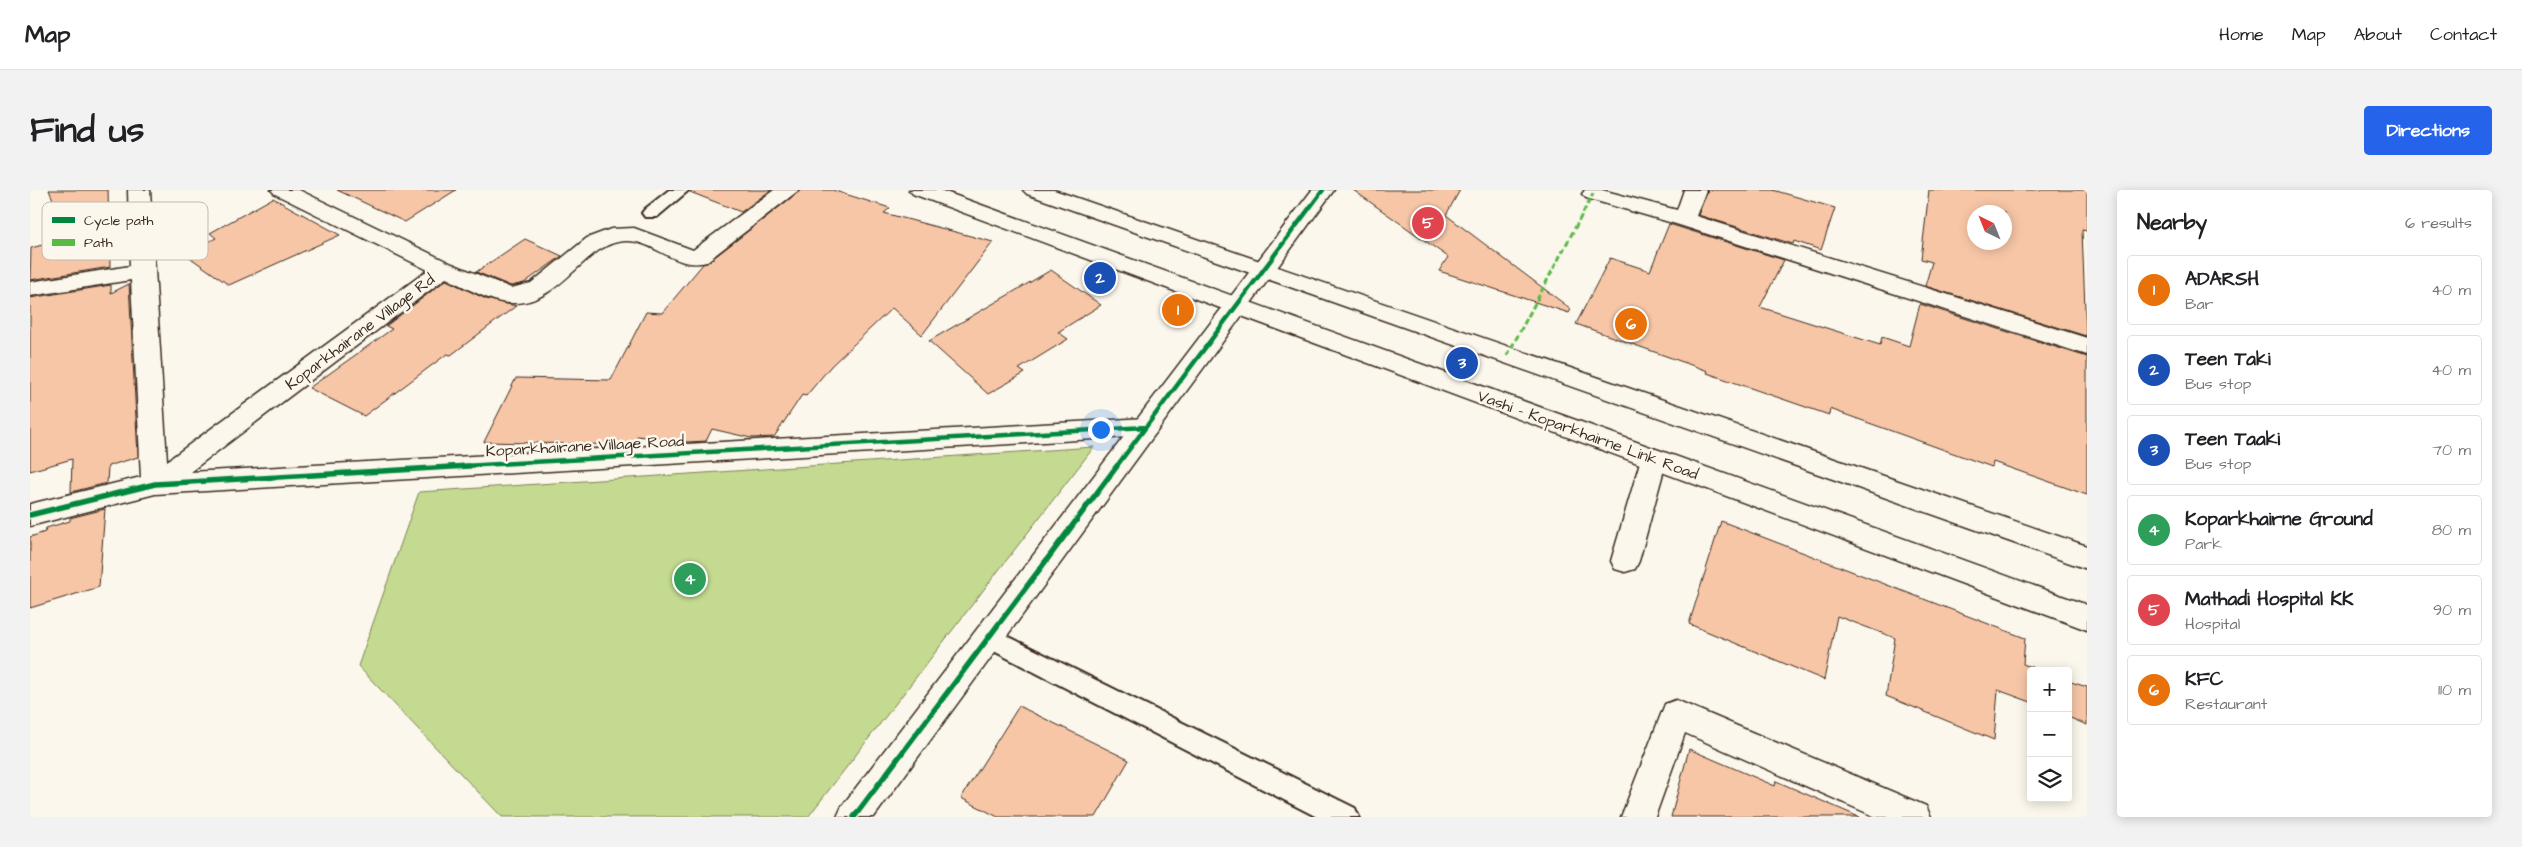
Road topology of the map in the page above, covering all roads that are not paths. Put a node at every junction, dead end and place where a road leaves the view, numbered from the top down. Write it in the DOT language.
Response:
graph roads {
  1 [pos="282,190"];
  2 [pos="680,190"];
  3 [pos="788,190"];
  4 [pos="920,190"];
  5 [pos="1034,190"];
  6 [pos="1323,190"];
  7 [pos="1695,190"];
  8 [pos="1593,194"];
  9 [pos="651,213"];
  10 [pos="1684,219"];
  11 [pos="142,260"];
  12 [pos="444,269"];
  13 [pos="1263,270"];
  14 [pos="142,272"];
  15 [pos="30,289"];
  16 [pos="1236,306"];
  17 [pos="2087,347"];
  18 [pos="1146,426"];
  19 [pos="1652,458"];
  20 [pos="155,484"];
  21 [pos="30,515"];
  22 [pos="2087,558"];
  23 [pos="1625,561"];
  24 [pos="2087,618"];
  25 [pos="988,637"];
  26 [pos="854,817"];
  27 [pos="1345,817"];
  28 [pos="1638,817"];
  29 [pos="1914,817"];
  1 -- 12 [label="street, Koparkhairane Village Rd"];
  2 -- 9 [label="lane"];
  3 -- 12 [label="street"];
  4 -- 16 [label="street, Vashi - Koparkhairne Link Road"];
  5 -- 13 [label="street"];
  6 -- 13 [label="street"];
  7 -- 10 [label="street"];
  8 -- 10 [label="street"];
  10 -- 17 [label="street"];
  11 -- 14 [label="street"];
  12 -- 20 [label="street, Koparkhairane Village Rd"];
  13 -- 16 [label="street"];
  13 -- 22 [label="street"];
  14 -- 15 [label="street"];
  14 -- 20 [label="street"];
  16 -- 18 [label="street"];
  16 -- 19 [label="street, Vashi - Koparkhairne Link Road"];
  18 -- 20 [label="street, Koparkhairane Village Road"];
  18 -- 25 [label="street"];
  19 -- 23 [label="street"];
  19 -- 24 [label="street, Vashi - Koparkhairne Link Road"];
  20 -- 21 [label="street, Koparkhairane Village Road"];
  25 -- 26 [label="street"];
  25 -- 27 [label="lane"];
  28 -- 29 [label="street"];
}
